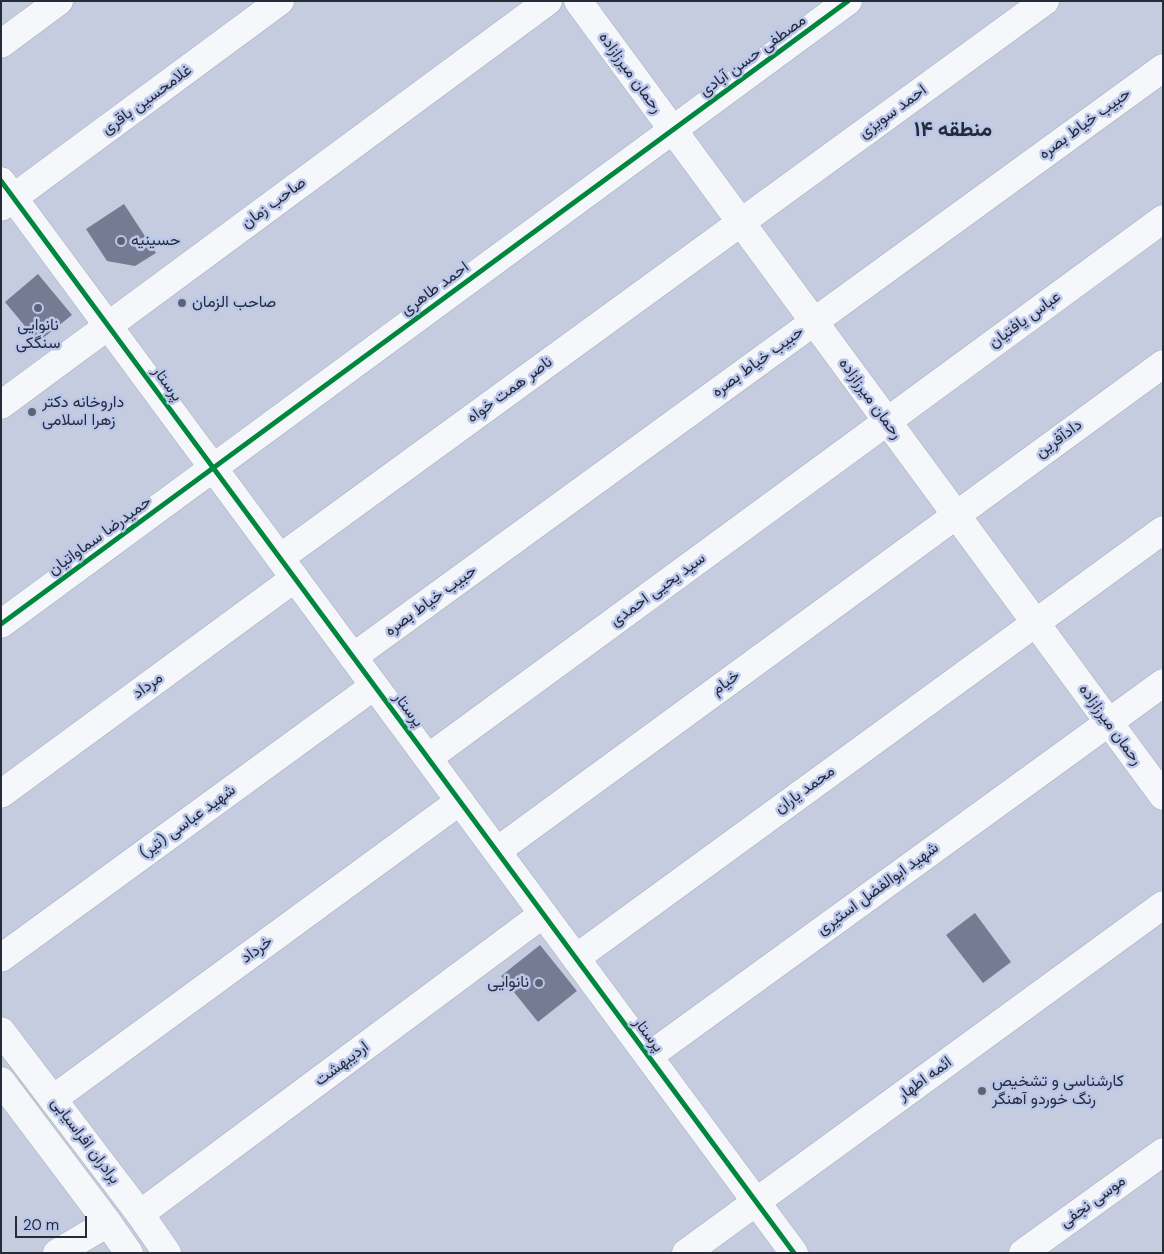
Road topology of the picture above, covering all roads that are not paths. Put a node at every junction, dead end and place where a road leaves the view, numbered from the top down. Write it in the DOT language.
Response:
graph roads {
  1 [pos="59,1"];
  2 [pos="280,1"];
  3 [pos="548,1"];
  4 [pos="578,1"];
  5 [pos="848,1"];
  6 [pos="1045,1"];
  7 [pos="1,44"];
  8 [pos="1163,68"];
  9 [pos="673,130"];
  10 [pos="5,195"];
  11 [pos="1163,219"];
  12 [pos="741,223"];
  13 [pos="814,322"];
  14 [pos="108,326"];
  15 [pos="1163,364"];
  16 [pos="1,405"];
  17 [pos="887,422"];
  18 [pos="213,468"];
  19 [pos="956,515"];
  20 [pos="1163,530"];
  21 [pos="287,568"];
  22 [pos="1035,623"];
  23 [pos="1,624"];
  24 [pos="353,657"];
  25 [pos="1163,683"];
  26 [pos="374,686"];
  27 [pos="1108,723"];
  28 [pos="428,758"];
  29 [pos="1,794"];
  30 [pos="1163,796"];
  31 [pos="460,802"];
  32 [pos="496,851"];
  33 [pos="1163,905"];
  34 [pos="543,914"];
  35 [pos="1,958"];
  36 [pos="576,958"];
  37 [pos="1,1030"];
  38 [pos="648,1056"];
  39 [pos="1,1081"];
  40 [pos="54,1099"];
  41 [pos="1163,1152"];
  42 [pos="756,1202"];
  43 [pos="140,1214"];
  44 [pos="108,1223"];
  45 [pos="57,1253"];
  46 [pos="129,1253"];
  47 [pos="167,1253"];
  48 [pos="686,1253"];
  49 [pos="794,1253"];
  50 [pos="1023,1253"];
  1 -- 7 [label="street"];
  2 -- 10 [label="street, غلامحسین باقری"];
  3 -- 14 [label="street, صاحب زمان"];
  4 -- 9 [label="street, رحمان میرزازاده"];
  5 -- 9 [label="street, مصطفی حسن آبادی"];
  6 -- 12 [label="street, احمد سویزی"];
  8 -- 13 [label="street, حبیب خیاط بصره"];
  9 -- 12 [label="street, رحمان میرزازاده"];
  9 -- 18 [label="street, احمد طاهری"];
  10 -- 14 [label="street, پرستار"];
  11 -- 17 [label="street, عباس یافتیان"];
  12 -- 13 [label="street, رحمان میرزازاده"];
  12 -- 21 [label="street, ناصر همت خواه"];
  13 -- 17 [label="street, رحمان میرزازاده"];
  13 -- 24 [label="street, حبیب خیاط بصره"];
  14 -- 16 [label="street, صاحب زمان"];
  14 -- 18 [label="street, پرستار"];
  15 -- 19 [label="street, دادآفرین"];
  17 -- 19 [label="street, رحمان میرزازاده"];
  17 -- 28 [label="street, سید یحیی احمدی"];
  18 -- 21 [label="street, پرستار"];
  18 -- 23 [label="street, حمیدرضا سماواتیان"];
  19 -- 22 [label="street, رحمان میرزازاده"];
  19 -- 32 [label="street, خیام"];
  20 -- 22 [label="street, محمد یاران"];
  21 -- 24 [label="street, پرستار"];
  21 -- 29 [label="street, مرداد"];
  22 -- 27 [label="street, رحمان میرزازاده"];
  22 -- 36 [label="street, محمد یاران"];
  24 -- 26 [label="street, پرستار"];
  25 -- 27 [label="street, شهید ابوالفضل استیری"];
  26 -- 28 [label="street, پرستار"];
  26 -- 35 [label="street, شهید عباسی (تیر)"];
  27 -- 30 [label="street, رحمان میرزازاده"];
  27 -- 38 [label="street, شهید ابوالفضل استیری"];
  28 -- 31 [label="street, پرستار"];
  31 -- 32 [label="street, پرستار"];
  31 -- 40 [label="street, خرداد"];
  32 -- 34 [label="street, پرستار"];
  33 -- 42 [label="street, ائمه اطهار"];
  34 -- 36 [label="street, پرستار"];
  34 -- 43 [label="street, اردیبهشت"];
  36 -- 38 [label="street, پرستار"];
  37 -- 40 [label="street, برادران افراسیابی"];
  38 -- 42 [label="street, پرستار"];
  39 -- 44 [label="street, برادران افراسیابی"];
  40 -- 43 [label="street, برادران افراسیابی"];
  41 -- 50 [label="street, موسی نجفی"];
  42 -- 48 [label="street, ائمه اطهار"];
  42 -- 49 [label="street, پرستار"];
  43 -- 47 [label="street, برادران افراسیابی"];
  44 -- 45 [label="street"];
  44 -- 46 [label="street, برادران افراسیابی"];
}
